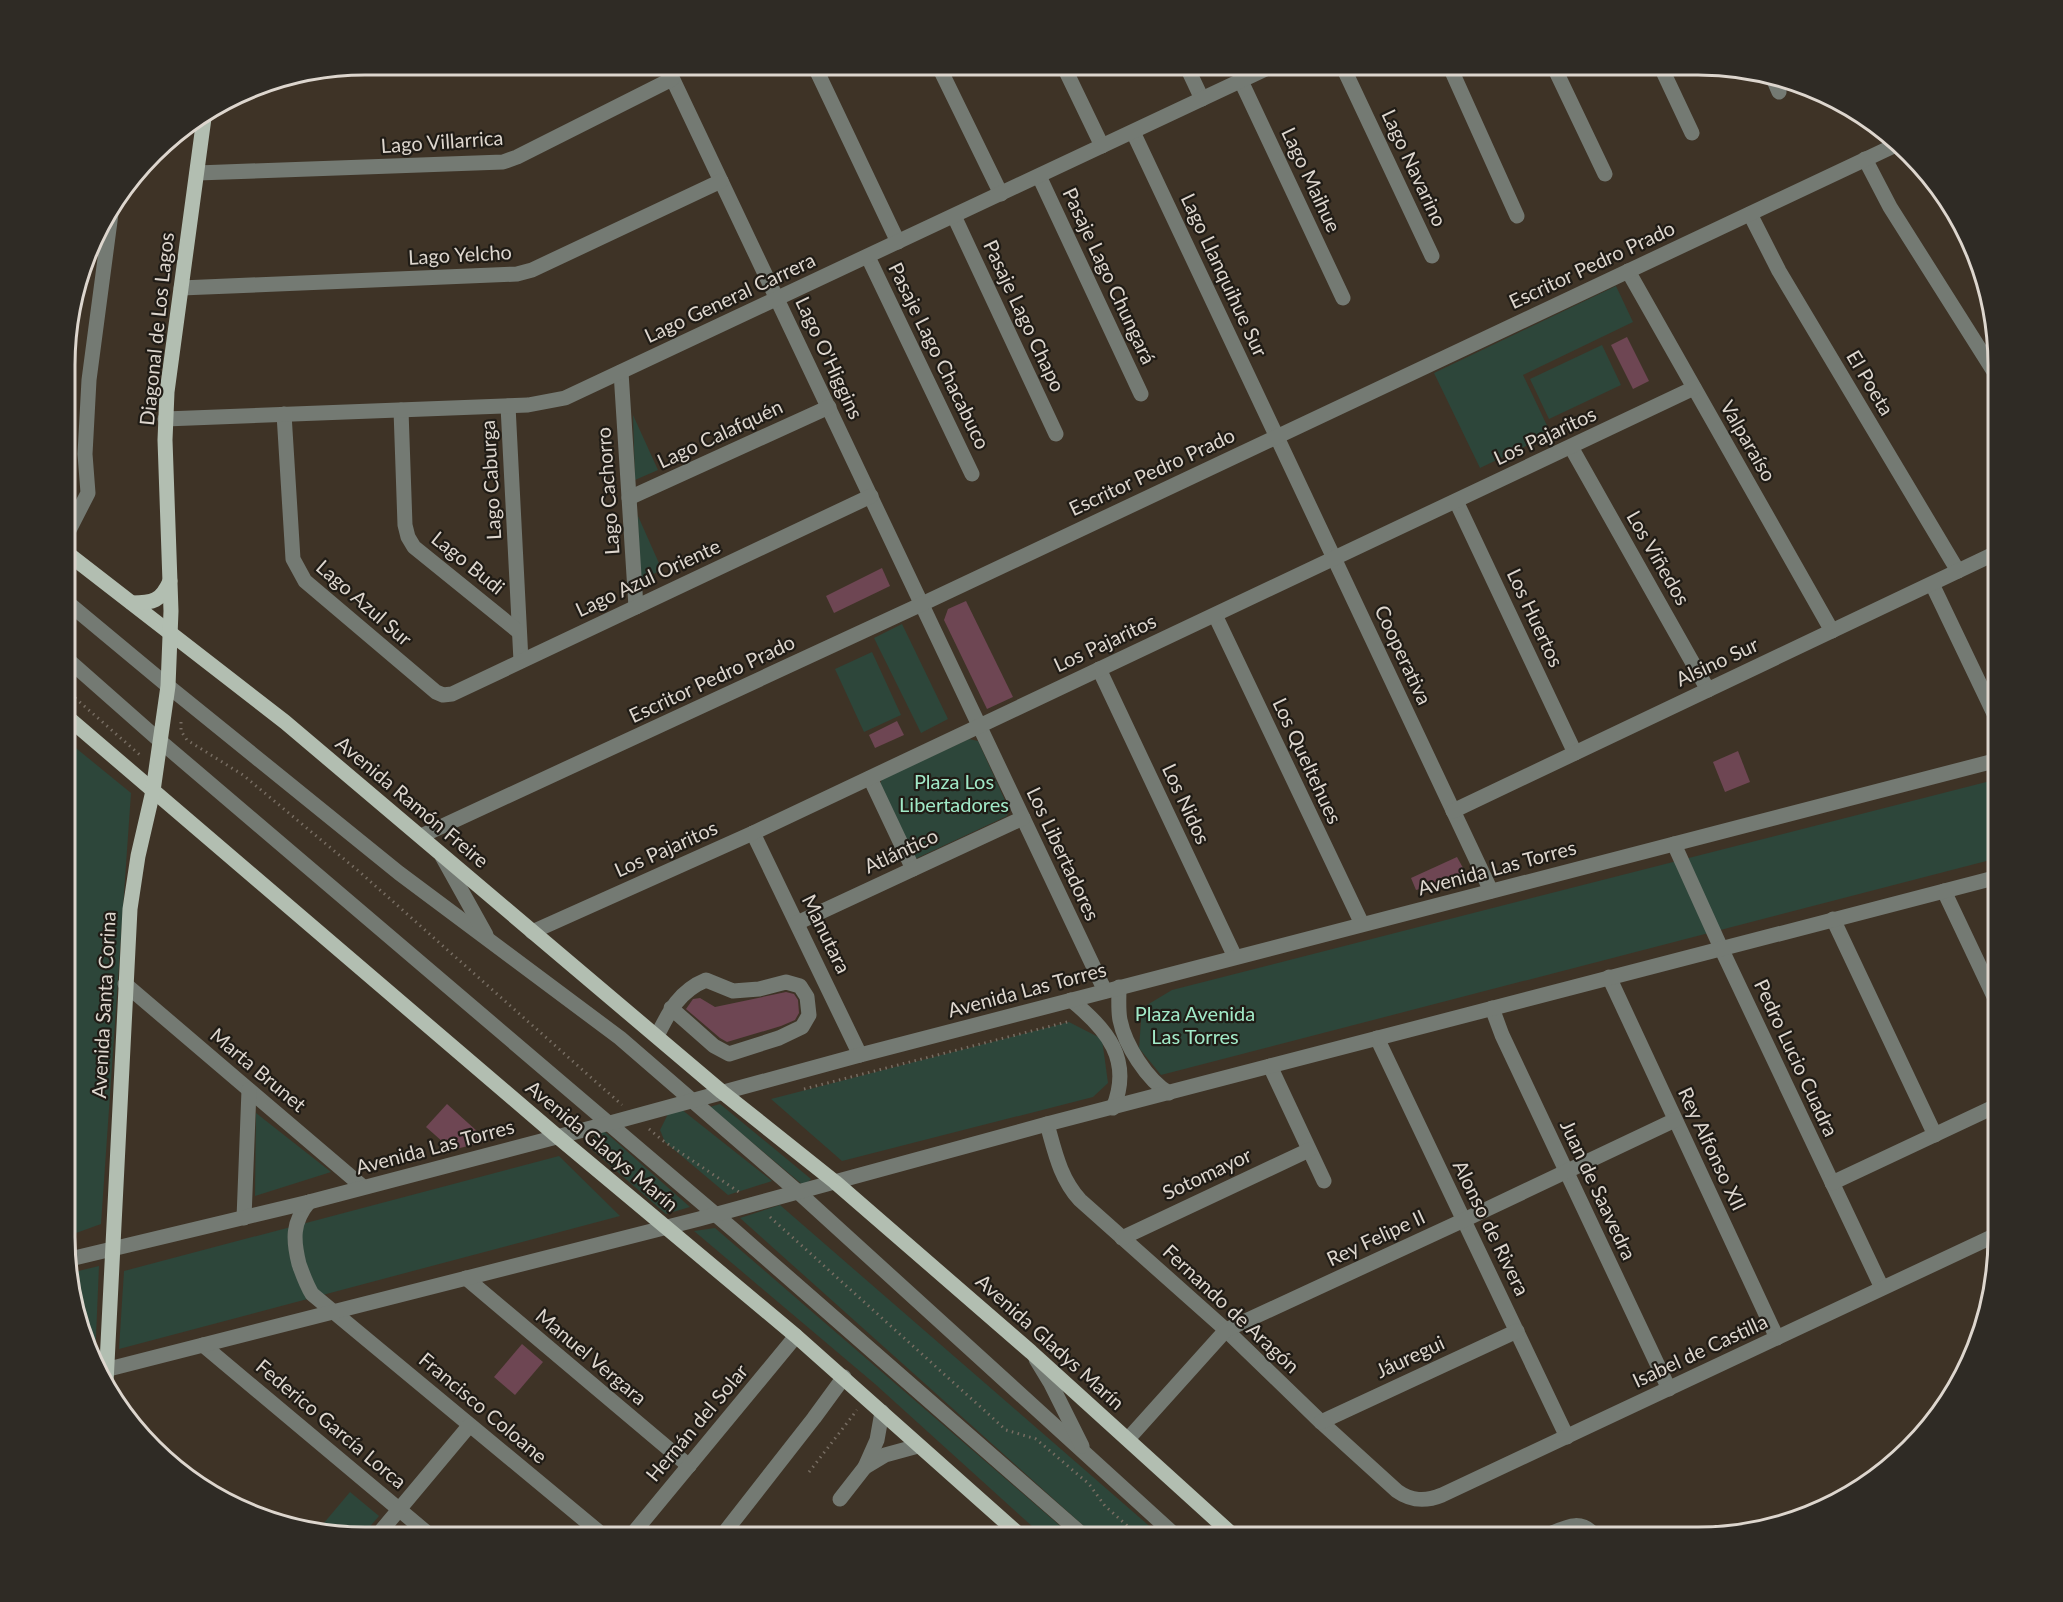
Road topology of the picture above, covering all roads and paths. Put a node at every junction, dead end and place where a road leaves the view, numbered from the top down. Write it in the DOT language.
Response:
graph roads {
  1 [pos="670,75"];
  2 [pos="819,75"];
  3 [pos="943,75"];
  4 [pos="1068,75"];
  5 [pos="1191,75"];
  6 [pos="1253,75"];
  7 [pos="1347,75"];
  8 [pos="1454,75"];
  9 [pos="1558,75"];
  10 [pos="1664,75"];
  11 [pos="672,79"];
  12 [pos="1241,81"];
  13 [pos="1202,99"];
  14 [pos="203,125"];
  15 [pos="1133,132"];
  16 [pos="1692,133"];
  17 [pos="1102,146"];
  18 [pos="1890,148"];
  19 [pos="1865,159"];
  20 [pos="196,173"];
  21 [pos="1605,174"];
  22 [pos="1039,176"];
  23 [pos="721,181"];
  24 [pos="1000,194"];
  25 [pos="1750,214"];
  26 [pos="954,216"];
  27 [pos="1517,216"];
  28 [pos="109,230"];
  29 [pos="898,242"];
  30 [pos="868,256"];
  31 [pos="1432,256"];
  32 [pos="1628,271"];
  33 [pos="181,288"];
  34 [pos="1343,298"];
  35 [pos="777,299"];
  36 [pos="1988,362"];
  37 [pos="621,372"];
  38 [pos="1694,388"];
  39 [pos="1141,393"];
  40 [pos="508,406"];
  41 [pos="829,407"];
  42 [pos="401,410"];
  43 [pos="284,414"];
  44 [pos="165,419"];
  45 [pos="1056,434"];
  46 [pos="1277,437"];
  47 [pos="1571,447"];
  48 [pos="972,474"];
  49 [pos="871,496"];
  50 [pos="629,498"];
  51 [pos="1456,501"];
  52 [pos="75,518"];
  53 [pos="1988,557"];
  54 [pos="1334,558"];
  55 [pos="75,559"];
  56 [pos="1958,571"];
  57 [pos="170,581"];
  58 [pos="1932,584"];
  59 [pos="132,603"];
  60 [pos="922,604"];
  61 [pos="636,607"];
  62 [pos="75,609"];
  63 [pos="1215,615"];
  64 [pos="1832,631"];
  65 [pos="171,632"];
  66 [pos="519,632"];
  67 [pos="521,661"];
  68 [pos="75,666"];
  69 [pos="1099,669"];
  70 [pos="168,687"];
  71 [pos="1708,690"];
  72 [pos="443,695"];
  73 [pos="75,698"];
  74 [pos="1988,701"];
  75 [pos="107,716"];
  76 [pos="102,722"];
  77 [pos="75,724"];
  78 [pos="980,726"];
  79 [pos="160,741"];
  80 [pos="1575,753"];
  81 [pos="140,755"];
  82 [pos="1988,763"];
  83 [pos="870,778"];
  84 [pos="153,791"];
  85 [pos="1453,810"];
  86 [pos="1023,818"];
  87 [pos="753,832"];
  88 [pos="421,836"];
  89 [pos="1674,844"];
  90 [pos="440,851"];
  91 [pos="913,869"];
  92 [pos="1988,880"];
  93 [pos="1491,891"];
  94 [pos="1944,891"];
  95 [pos="1833,919"];
  96 [pos="797,923"];
  97 [pos="1362,924"];
  98 [pos="532,932"];
  99 [pos="489,940"];
  100 [pos="1721,948"];
  101 [pos="1235,957"];
  102 [pos="1610,977"];
  103 [pos="125,984"];
  104 [pos="1988,984"];
  105 [pos="1112,989"];
  106 [pos="1071,1000"];
  107 [pos="671,1008"];
  108 [pos="1492,1008"];
  109 [pos="657,1036"];
  110 [pos="1377,1038"];
  111 [pos="861,1054"];
  112 [pos="1270,1066"];
  113 [pos="249,1090"];
  114 [pos="722,1092"];
  115 [pos="1169,1093"];
  116 [pos="692,1100"];
  117 [pos="1113,1107"];
  118 [pos="1988,1110"];
  119 [pos="1675,1120"];
  120 [pos="610,1123"];
  121 [pos="1047,1124"];
  122 [pos="1935,1135"];
  123 [pos="558,1137"];
  124 [pos="1309,1150"];
  125 [pos="1566,1172"];
  126 [pos="1324,1181"];
  127 [pos="835,1182"];
  128 [pos="1832,1183"];
  129 [pos="363,1187"];
  130 [pos="798,1192"];
  131 [pos="309,1202"];
  132 [pos="716,1215"];
  133 [pos="244,1218"];
  134 [pos="1464,1220"];
  135 [pos="666,1228"];
  136 [pos="1122,1238"];
  137 [pos="1988,1239"];
  138 [pos="113,1248"];
  139 [pos="76,1257"];
  140 [pos="466,1278"];
  141 [pos="1882,1288"];
  142 [pos="334,1312"];
  143 [pos="1226,1330"];
  144 [pos="1517,1331"];
  145 [pos="796,1336"];
  146 [pos="1777,1338"];
  147 [pos="203,1345"];
  148 [pos="1031,1352"];
  149 [pos="104,1363"];
  150 [pos="109,1373"];
  151 [pos="844,1377"];
  152 [pos="1669,1389"];
  153 [pos="867,1398"];
  154 [pos="882,1412"];
  155 [pos="1321,1422"];
  156 [pos="469,1426"];
  157 [pos="1567,1437"];
  158 [pos="1128,1439"];
  159 [pos="918,1446"];
  160 [pos="1086,1454"];
  161 [pos="689,1466"];
  162 [pos="865,1467"];
  163 [pos="808,1472"];
  164 [pos="840,1499"];
  165 [pos="1419,1500"];
  166 [pos="399,1509"];
  167 [pos="384,1527"];
  168 [pos="420,1527"];
  169 [pos="593,1527"];
  170 [pos="638,1527"];
  171 [pos="729,1527"];
  172 [pos="1011,1527"];
  173 [pos="1074,1527"];
  174 [pos="1166,1527"];
  175 [pos="1224,1527"];
  176 [pos="1567,1527"];
  177 [pos="1586,1527"];
  1 -- 11 [label="street, Lago O'Higgins"];
  2 -- 29 [label="street"];
  3 -- 24 [label="street"];
  4 -- 17 [label="street"];
  5 -- 13 [label="street"];
  6 -- 12 [label="street, Lago General Carrera"];
  7 -- 31 [label="street, Lago Navarino"];
  8 -- 27 [label="street"];
  9 -- 21 [label="street"];
  10 -- 16 [label="street"];
  11 -- 20 [label="street, Lago Villarrica"];
  11 -- 23 [label="street, Lago O'Higgins"];
  12 -- 13 [label="street, Lago General Carrera"];
  12 -- 34 [label="street, Lago Maihue"];
  13 -- 15 [label="street, Lago General Carrera"];
  14 -- 20 [label="main road, Diagonal de Los Lagos"];
  15 -- 17 [label="street, Lago General Carrera"];
  15 -- 46 [label="street, Lago Llanquihue Sur"];
  17 -- 22 [label="street, Lago General Carrera"];
  18 -- 19 [label="street, Escritor Pedro Prado"];
  19 -- 25 [label="street, Escritor Pedro Prado"];
  19 -- 36 [label="street"];
  20 -- 33 [label="main road, Diagonal de Los Lagos"];
  22 -- 24 [label="street, Lago General Carrera"];
  22 -- 39 [label="street, Pasaje Lago Chungará"];
  23 -- 33 [label="street, Lago Yelcho"];
  23 -- 35 [label="street, Lago O'Higgins"];
  24 -- 26 [label="street, Lago General Carrera"];
  25 -- 32 [label="street, Escritor Pedro Prado"];
  25 -- 56 [label="street, El Poeta"];
  26 -- 29 [label="street, Lago General Carrera"];
  26 -- 45 [label="street, Pasaje Lago Chapo"];
  28 -- 52 [label="street"];
  29 -- 30 [label="street, Lago General Carrera"];
  30 -- 35 [label="street, Lago General Carrera"];
  30 -- 48 [label="street, Pasaje Lago Chacabuco"];
  32 -- 38 [label="street, Valparaíso"];
  32 -- 46 [label="street, Escritor Pedro Prado"];
  33 -- 44 [label="main road, Diagonal de Los Lagos"];
  35 -- 37 [label="street, Lago General Carrera"];
  35 -- 41 [label="street, Lago O'Higgins"];
  37 -- 40 [label="street, Lago General Carrera"];
  37 -- 50 [label="street, Lago Cachorro"];
  38 -- 47 [label="street, Los Pajaritos"];
  38 -- 64 [label="street, Valparaíso"];
  40 -- 42 [label="street, Lago General Carrera"];
  40 -- 66 [label="street, Lago Caburga"];
  41 -- 49 [label="street, Lago O'Higgins"];
  41 -- 50 [label="street, Lago Calafquén"];
  42 -- 43 [label="street, Lago General Carrera"];
  42 -- 66 [label="street, Lago Budi"];
  43 -- 44 [label="street, Lago General Carrera"];
  43 -- 72 [label="street, Lago Azul Sur"];
  44 -- 57 [label="main road, Diagonal de Los Lagos"];
  46 -- 54 [label="street, Cooperativa"];
  46 -- 60 [label="street, Escritor Pedro Prado"];
  47 -- 51 [label="street, Los Pajaritos"];
  47 -- 71 [label="street, Los Viñedos"];
  49 -- 60 [label="street, Lago O'Higgins"];
  49 -- 61 [label="street, Lago Azul Oriente"];
  50 -- 61 [label="street, Lago Cachorro"];
  51 -- 54 [label="street, Los Pajaritos"];
  51 -- 80 [label="street, Los Huertos"];
  53 -- 56 [label="street, Alsino Sur"];
  54 -- 63 [label="street, Los Pajaritos"];
  54 -- 85 [label="street, Cooperativa"];
  55 -- 59 [label="main road, Avenida Ramón Freire"];
  56 -- 58 [label="street, Alsino Sur"];
  57 -- 59 [label="main road"];
  57 -- 65 [label="main road, Diagonal de Los Lagos"];
  58 -- 64 [label="street, Alsino Sur"];
  58 -- 74 [label="street"];
  59 -- 65 [label="main road, Avenida Ramón Freire"];
  60 -- 78 [label="street, Los Libertadores"];
  60 -- 88 [label="street, Escritor Pedro Prado"];
  61 -- 67 [label="street, Lago Azul Oriente"];
  62 -- 70 [label="street"];
  63 -- 69 [label="street, Los Pajaritos"];
  63 -- 97 [label="street, Los Queltehues"];
  64 -- 71 [label="street, Alsino Sur"];
  65 -- 70 [label="main road, Avenida Santa Corina"];
  65 -- 88 [label="main road, Avenida Ramón Freire"];
  66 -- 67 [label="street, Lago Caburga"];
  67 -- 72 [label="street, Lago Azul Oriente"];
  68 -- 79 [label="street"];
  69 -- 78 [label="street, Los Pajaritos"];
  69 -- 101 [label="street, Los Nidos"];
  70 -- 79 [label="main road, Avenida Santa Corina"];
  70 -- 99 [label="street"];
  71 -- 80 [label="street, Alsino Sur"];
  73 -- 76 [label="path"];
  75 -- 76 [label="path"];
  76 -- 81 [label="path"];
  77 -- 84 [label="main road, Avenida Gladys Marín"];
  78 -- 83 [label="street, Los Pajaritos"];
  78 -- 86 [label="street, Los Libertadores"];
  79 -- 84 [label="main road, Avenida Santa Corina"];
  79 -- 120 [label="street"];
  80 -- 85 [label="street, Alsino Sur"];
  82 -- 89 [label="street, Avenida Las Torres"];
  83 -- 87 [label="street, Los Pajaritos"];
  83 -- 91 [label="street"];
  84 -- 103 [label="main road, Avenida Santa Corina"];
  84 -- 123 [label="main road, Avenida Gladys Marín"];
  85 -- 93 [label="street, Cooperativa"];
  86 -- 91 [label="street, Atlántico"];
  86 -- 105 [label="street, Los Libertadores"];
  87 -- 96 [label="street, Manutara"];
  87 -- 98 [label="street, Los Pajaritos"];
  88 -- 90 [label="main road, Avenida Ramón Freire"];
  89 -- 93 [label="street, Avenida Las Torres"];
  89 -- 100 [label="street, Pedro Lucio Cuadra"];
  90 -- 98 [label="main road, Avenida Ramón Freire"];
  90 -- 99 [label="street"];
  91 -- 96 [label="street, Atlántico"];
  92 -- 94 [label="street"];
  93 -- 97 [label="street, Avenida Las Torres"];
  94 -- 95 [label="street"];
  94 -- 104 [label="street"];
  95 -- 100 [label="street"];
  95 -- 122 [label="street"];
  96 -- 111 [label="street, Manutara"];
  97 -- 101 [label="street, Avenida Las Torres"];
  98 -- 109 [label="main road, Avenida Ramón Freire"];
  99 -- 116 [label="street"];
  100 -- 102 [label="street"];
  100 -- 128 [label="street, Pedro Lucio Cuadra"];
  101 -- 105 [label="street, Avenida Las Torres"];
  102 -- 108 [label="street"];
  102 -- 119 [label="street, Rey Alfonso XII"];
  103 -- 113 [label="street, Marta Brunet"];
  103 -- 138 [label="main road, Avenida Santa Corina"];
  105 -- 106 [label="street, Avenida Las Torres"];
  105 -- 115 [label="street"];
  106 -- 111 [label="street, Avenida Las Torres"];
  106 -- 117 [label="street"];
  107 -- 107 [label="street"];
  107 -- 109 [label="street"];
  108 -- 110 [label="street"];
  108 -- 125 [label="street, Juan de Saavedra"];
  109 -- 114 [label="main road, Avenida Ramón Freire"];
  110 -- 112 [label="street"];
  110 -- 134 [label="street, Alonso de Rivera"];
  111 -- 114 [label="street, Avenida Las Torres"];
  112 -- 115 [label="street"];
  112 -- 124 [label="street"];
  113 -- 129 [label="street, Marta Brunet"];
  113 -- 133 [label="street"];
  114 -- 116 [label="street, Avenida Las Torres"];
  114 -- 127 [label="main road, Avenida Gladys Marín"];
  115 -- 117 [label="street"];
  116 -- 120 [label="street, Avenida Las Torres"];
  116 -- 130 [label="street"];
  117 -- 121 [label="street"];
  118 -- 122 [label="street"];
  119 -- 125 [label="street, Rey Felipe II"];
  119 -- 146 [label="street, Rey Alfonso XII"];
  120 -- 123 [label="street, Avenida Las Torres"];
  120 -- 132 [label="street"];
  121 -- 127 [label="street"];
  121 -- 136 [label="street, Fernando de Aragón"];
  122 -- 128 [label="street"];
  123 -- 129 [label="street, Avenida Las Torres"];
  123 -- 135 [label="main road, Avenida Gladys Marín"];
  124 -- 126 [label="street"];
  124 -- 136 [label="street, Sotomayor"];
  125 -- 134 [label="street, Rey Felipe II"];
  125 -- 152 [label="street, Juan de Saavedra"];
  127 -- 130 [label="street"];
  127 -- 148 [label="main road, Avenida Gladys Marín"];
  128 -- 141 [label="street, Pedro Lucio Cuadra"];
  129 -- 131 [label="street, Avenida Las Torres"];
  130 -- 132 [label="street"];
  130 -- 160 [label="street"];
  131 -- 133 [label="street, Avenida Las Torres"];
  131 -- 142 [label="street, Francisco Coloane"];
  132 -- 135 [label="street"];
  132 -- 173 [label="street"];
  133 -- 138 [label="street, Avenida Las Torres"];
  134 -- 143 [label="street, Rey Felipe II"];
  134 -- 144 [label="street, Alonso de Rivera"];
  135 -- 140 [label="street"];
  135 -- 145 [label="main road, Avenida Gladys Marín"];
  136 -- 143 [label="street, Fernando de Aragón"];
  137 -- 141 [label="street, Isabel de Castilla"];
  138 -- 139 [label="street, Avenida Las Torres"];
  138 -- 149 [label="main road, Avenida Santa Corina"];
  140 -- 142 [label="street"];
  140 -- 161 [label="street, Manuel Vergara"];
  141 -- 146 [label="street, Isabel de Castilla"];
  142 -- 147 [label="street"];
  142 -- 156 [label="street, Francisco Coloane"];
  143 -- 155 [label="street, Fernando de Aragón"];
  143 -- 158 [label="street, Rey Felipe II"];
  144 -- 155 [label="street, Jáuregui"];
  144 -- 157 [label="street, Alonso de Rivera"];
  145 -- 151 [label="main road, Avenida Gladys Marín"];
  145 -- 161 [label="street, Hernán del Solar"];
  146 -- 152 [label="street, Isabel de Castilla"];
  147 -- 150 [label="street"];
  147 -- 166 [label="street, Federico García Lorca"];
  148 -- 158 [label="main road, Avenida Gladys Marín"];
  148 -- 160 [label="street"];
  151 -- 153 [label="main road, Avenida Gladys Marín"];
  151 -- 171 [label="street"];
  152 -- 157 [label="street, Isabel de Castilla"];
  153 -- 154 [label="main road, Avenida Gladys Marín"];
  153 -- 163 [label="path"];
  154 -- 159 [label="main road, Avenida Gladys Marín"];
  154 -- 162 [label="street"];
  155 -- 165 [label="street, Fernando de Aragón"];
  156 -- 166 [label="street"];
  156 -- 169 [label="street, Francisco Coloane"];
  157 -- 165 [label="street, Isabel de Castilla"];
  158 -- 175 [label="main road, Avenida Gladys Marín"];
  159 -- 162 [label="street"];
  159 -- 172 [label="main road, Avenida Gladys Marín"];
  160 -- 174 [label="street"];
  161 -- 170 [label="street, Hernán del Solar"];
  162 -- 164 [label="street"];
  166 -- 167 [label="street"];
  166 -- 168 [label="street, Federico García Lorca"];
  176 -- 177 [label="street"];
}
